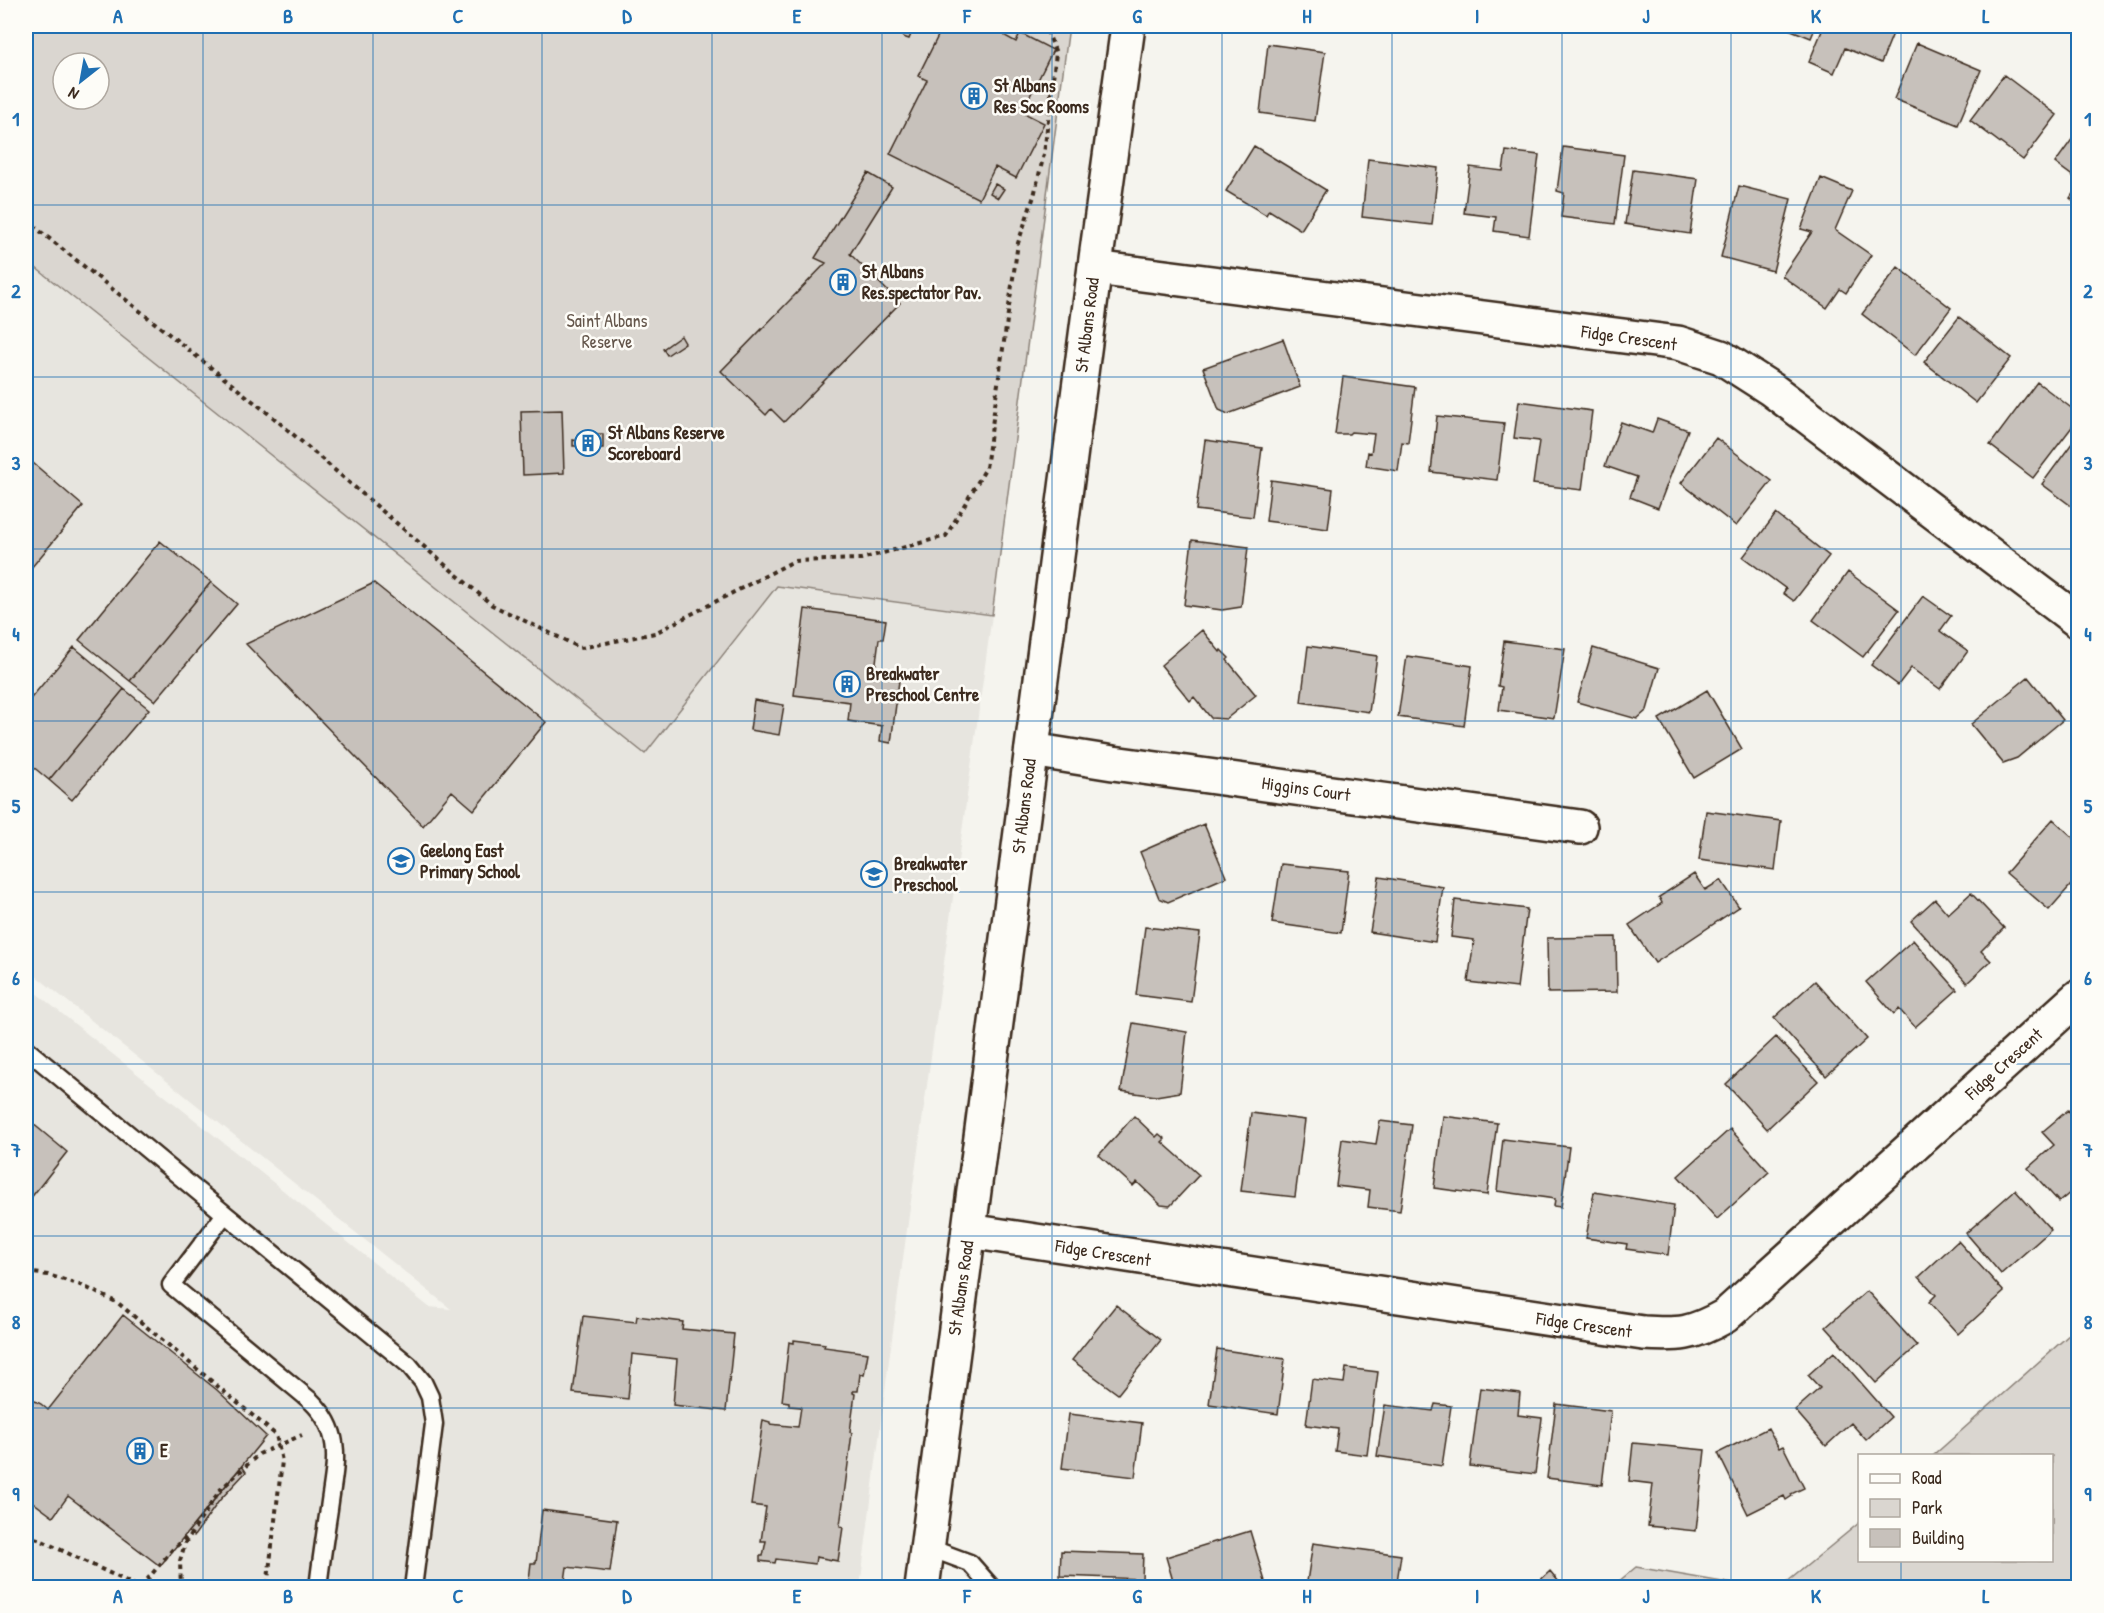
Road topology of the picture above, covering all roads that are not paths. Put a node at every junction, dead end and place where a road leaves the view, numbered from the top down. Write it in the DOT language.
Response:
graph roads {
  1 [pos="1128,26"];
  2 [pos="1095,268"];
  3 [pos="2079,621"];
  4 [pos="1032,750"];
  5 [pos="1580,827"];
  6 [pos="2079,997"];
  7 [pos="26,1049"];
  8 [pos="225,1214"];
  9 [pos="969,1231"];
  10 [pos="927,1546"];
  11 [pos="318,1587"];
  12 [pos="413,1587"];
  13 [pos="922,1587"];
  14 [pos="992,1587"];
  1 -- 2 [label="street, St Albans Road"];
  2 -- 3 [label="street, Fidge Crescent"];
  2 -- 4 [label="street, St Albans Road"];
  4 -- 5 [label="street, Higgins Court"];
  4 -- 9 [label="street, St Albans Road"];
  6 -- 9 [label="street, Fidge Crescent"];
  7 -- 8 [label="lane"];
  8 -- 11 [label="lane"];
  8 -- 12 [label="lane"];
  9 -- 10 [label="street, St Albans Road"];
  10 -- 13 [label="street, St Albans Road"];
  10 -- 14 [label="lane"];
}
